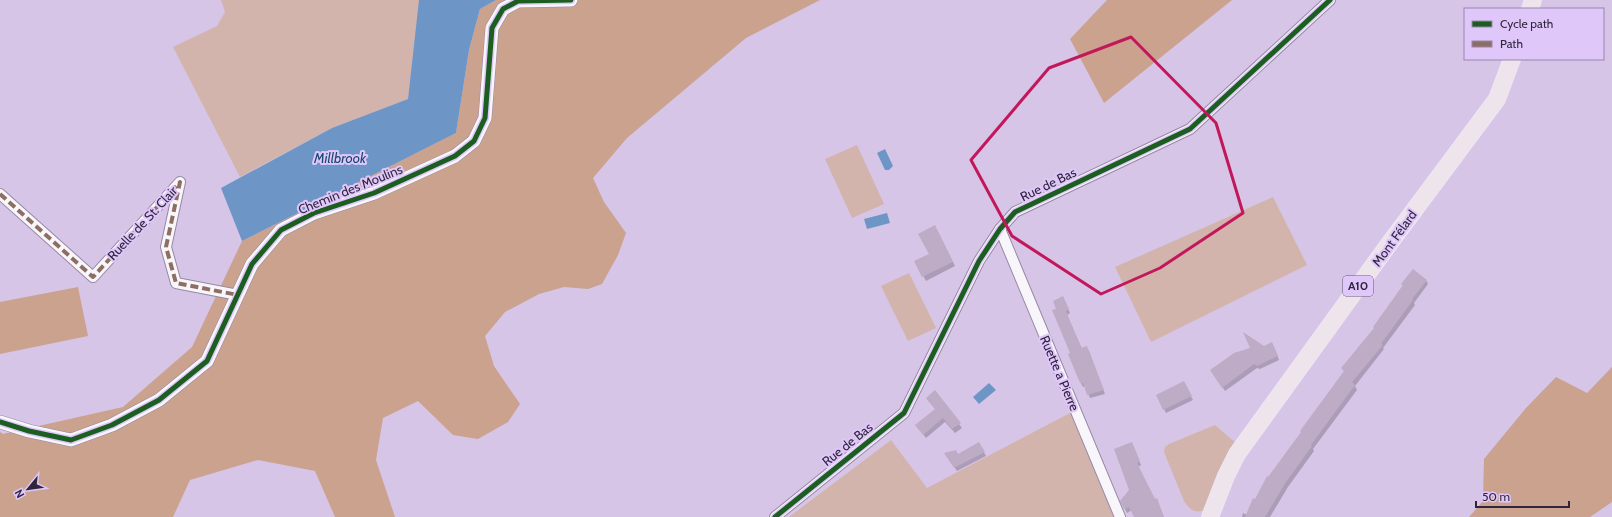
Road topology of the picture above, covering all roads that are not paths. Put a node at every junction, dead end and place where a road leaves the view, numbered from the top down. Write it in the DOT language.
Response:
graph roads {
  1 [pos="571,0"];
  2 [pos="1330,0"];
  3 [pos="1512,60"];
  4 [pos="0,194"];
  5 [pos="1000,229"];
  6 [pos="238,295"];
  7 [pos="0,422"];
  8 [pos="775,517"];
  9 [pos="1120,517"];
  10 [pos="1210,517"];
  1 -- 6 [label="street, Chemin des Moulins"];
  2 -- 5 [label="street, Rue de Bas"];
  3 -- 10 [label="main road, Mont Félard / A10"];
  4 -- 6 [label="street, Ruelle de St. Clair"];
  5 -- 8 [label="street, Rue de Bas"];
  5 -- 9 [label="street, Ruette a Pierre"];
  6 -- 7 [label="street, Chemin des Moulins"];
}
